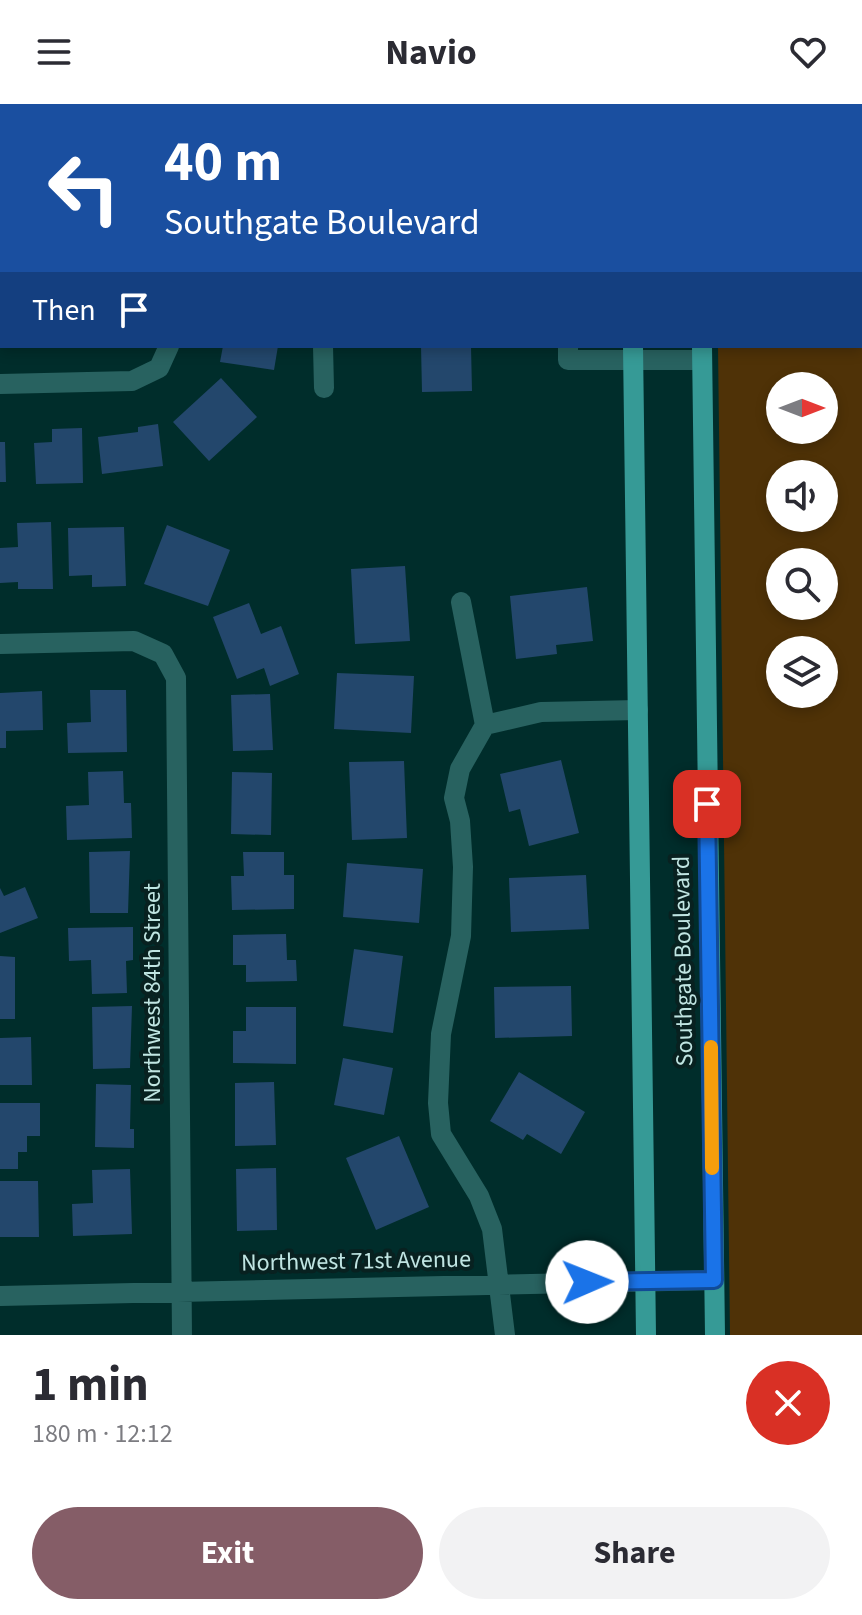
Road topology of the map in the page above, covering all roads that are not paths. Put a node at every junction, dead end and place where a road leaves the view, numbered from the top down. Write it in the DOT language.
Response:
graph roads {
  1 [pos="168,348"];
  2 [pos="323,348"];
  3 [pos="568,353"];
  4 [pos="633,353"];
  5 [pos="702,353"];
  6 [pos="0,384"];
  7 [pos="324,388"];
  8 [pos="461,602"];
  9 [pos="0,644"];
  10 [pos="638,710"];
  11 [pos="485,725"];
  12 [pos="645,1280"];
  13 [pos="714,1280"];
  14 [pos="499,1284"];
  15 [pos="181,1291"];
  16 [pos="0,1296"];
  17 [pos="182,1335"];
  18 [pos="505,1335"];
  19 [pos="646,1335"];
  20 [pos="715,1335"];
  1 -- 6 [label="street"];
  2 -- 7 [label="street"];
  3 -- 4 [label="street"];
  4 -- 5 [label="street"];
  4 -- 10 [label="main road, Southgate Boulevard"];
  5 -- 13 [label="main road, Southgate Boulevard"];
  8 -- 11 [label="street"];
  9 -- 15 [label="street, Northwest 84th Street"];
  10 -- 11 [label="street"];
  10 -- 12 [label="main road, Southgate Boulevard"];
  11 -- 14 [label="street"];
  12 -- 13 [label="street, Northwest 71st Avenue"];
  12 -- 14 [label="street, Northwest 71st Avenue"];
  12 -- 19 [label="main road, Southgate Boulevard"];
  13 -- 20 [label="main road, Southgate Boulevard"];
  14 -- 15 [label="street, Northwest 71st Avenue"];
  14 -- 18 [label="street"];
  15 -- 16 [label="street, Northwest 71st Avenue"];
  15 -- 17 [label="street, Northwest 84th Street"];
}
